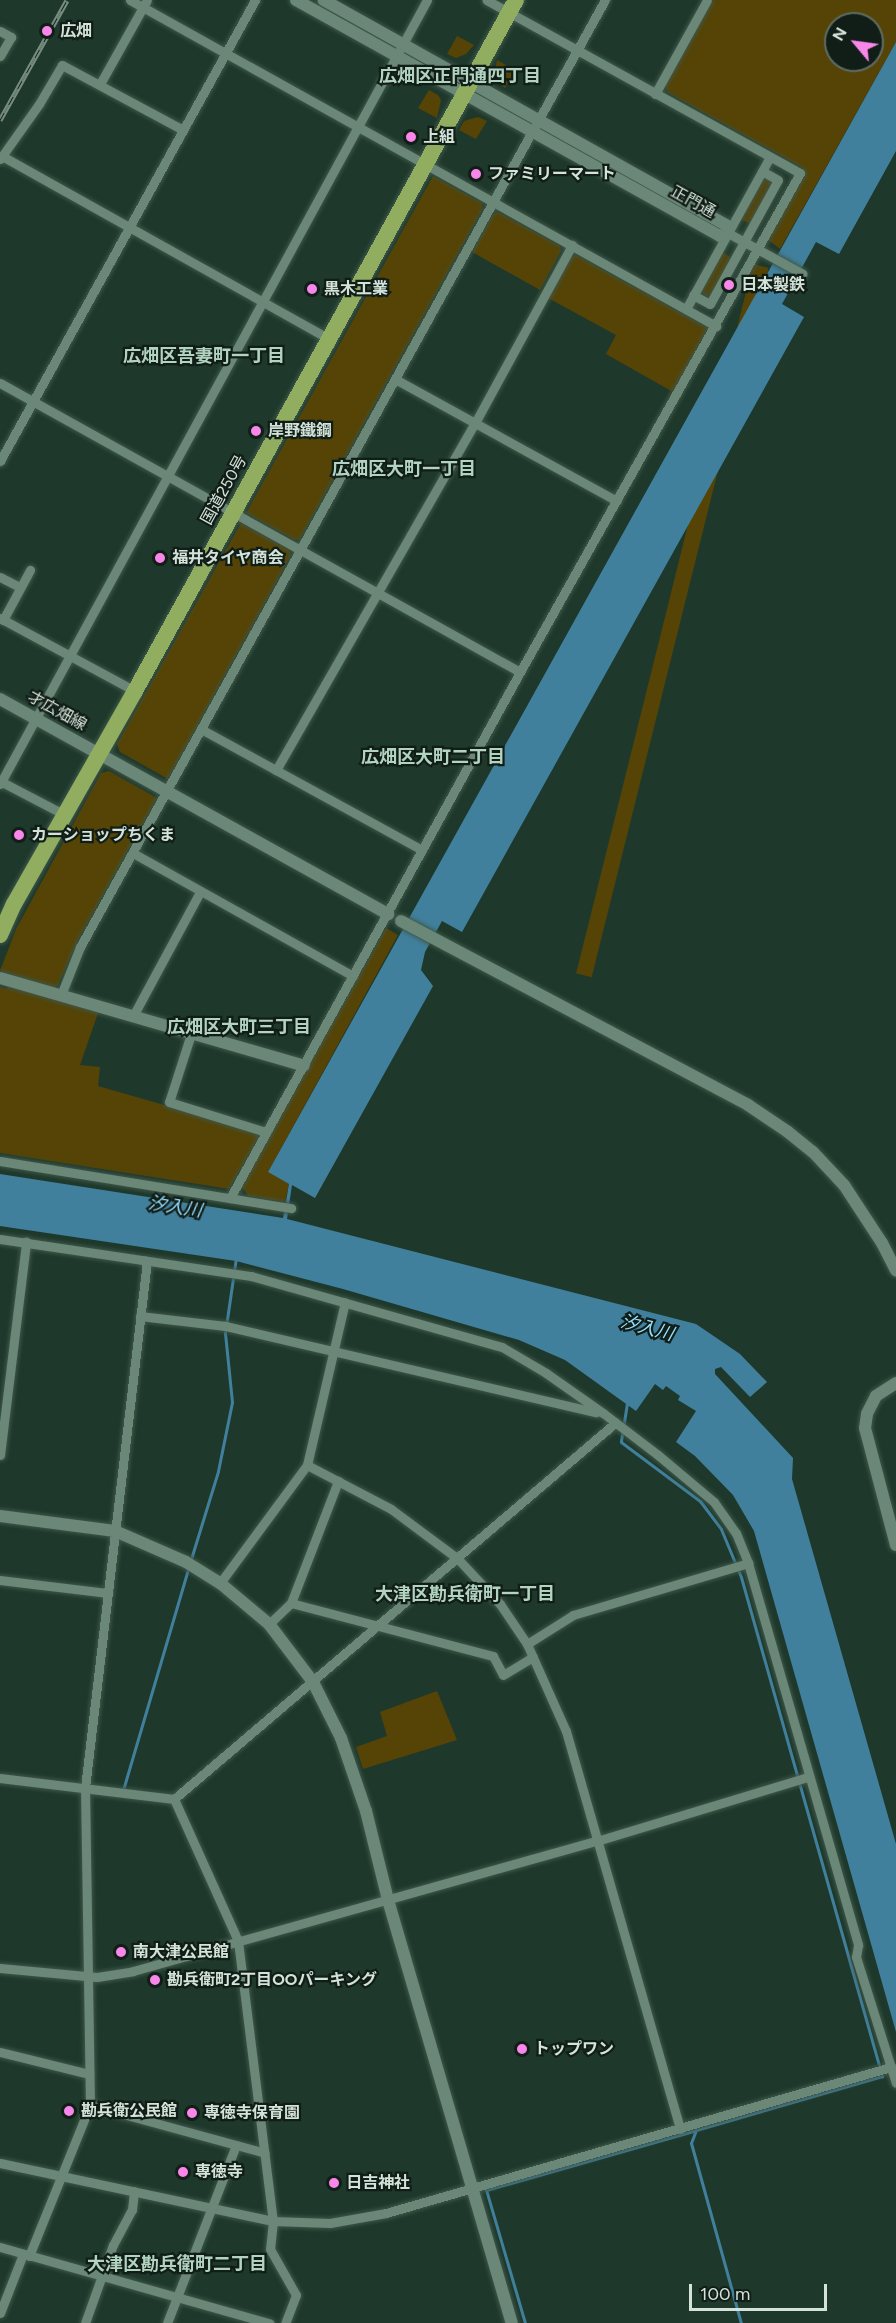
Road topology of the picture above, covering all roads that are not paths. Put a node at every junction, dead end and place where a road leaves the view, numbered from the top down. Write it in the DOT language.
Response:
graph roads {
  1 [pos="130,0"];
  2 [pos="255,0"];
  3 [pos="296,0"];
  4 [pos="324,0"];
  5 [pos="427,0"];
  6 [pos="487,0"];
  7 [pos="605,0"];
  8 [pos="707,0"];
  9 [pos="145,4"];
  10 [pos="513,6"];
  11 [pos="0,31"];
  12 [pos="403,44"];
  13 [pos="577,51"];
  14 [pos="226,53"];
  15 [pos="0,56"];
  16 [pos="397,56"];
  17 [pos="100,84"];
  18 [pos="468,87"];
  19 [pos="655,94"];
  20 [pos="536,125"];
  21 [pos="358,126"];
  22 [pos="183,130"];
  23 [pos="1,157"];
  24 [pos="770,157"];
  25 [pos="426,164"];
  26 [pos="762,171"];
  27 [pos="493,201"];
  28 [pos="129,227"];
  29 [pos="728,233"];
  30 [pos="744,242"];
  31 [pos="572,245"];
  32 [pos="757,250"];
  33 [pos="803,274"];
  34 [pos="693,295"];
  35 [pos="262,303"];
  36 [pos="686,309"];
  37 [pos="716,326"];
  38 [pos="329,339"];
  39 [pos="394,379"];
  40 [pos="0,383"];
  41 [pos="33,402"];
  42 [pos="475,423"];
  43 [pos="0,461"];
  44 [pos="168,476"];
  45 [pos="617,501"];
  46 [pos="232,513"];
  47 [pos="299,550"];
  48 [pos="30,570"];
  49 [pos="0,577"];
  50 [pos="20,587"];
  51 [pos="378,593"];
  52 [pos="1,619"];
  53 [pos="70,656"];
  54 [pos="520,672"];
  55 [pos="135,691"];
  56 [pos="0,699"];
  57 [pos="36,718"];
  58 [pos="201,729"];
  59 [pos="99,753"];
  60 [pos="276,770"];
  61 [pos="0,782"];
  62 [pos="167,791"];
  63 [pos="65,814"];
  64 [pos="422,850"];
  65 [pos="133,853"];
  66 [pos="200,891"];
  67 [pos="388,914"];
  68 [pos="401,921"];
  69 [pos="0,934"];
  70 [pos="353,976"];
  71 [pos="0,978"];
  72 [pos="61,995"];
  73 [pos="133,1016"];
  74 [pos="190,1034"];
  75 [pos="304,1066"];
  76 [pos="266,1132"];
  77 [pos="0,1161"];
  78 [pos="230,1198"];
  79 [pos="287,1207"];
  80 [pos="0,1239"];
  81 [pos="26,1242"];
  82 [pos="147,1262"];
  83 [pos="896,1271"];
  84 [pos="345,1302"];
  85 [pos="140,1316"];
  86 [pos="333,1349"];
  87 [pos="0,1353"];
  88 [pos="12,1354"];
  89 [pos="896,1383"];
  90 [pos="603,1413"];
  91 [pos="615,1423"];
  92 [pos="0,1455"];
  93 [pos="307,1465"];
  94 [pos="338,1481"];
  95 [pos="0,1516"];
  96 [pos="115,1531"];
  97 [pos="896,1545"];
  98 [pos="458,1559"];
  99 [pos="748,1563"];
  100 [pos="0,1580"];
  101 [pos="220,1583"];
  102 [pos="108,1593"];
  103 [pos="291,1603"];
  104 [pos="269,1624"];
  105 [pos="377,1627"];
  106 [pos="527,1644"];
  107 [pos="533,1658"];
  108 [pos="313,1682"];
  109 [pos="808,1777"];
  110 [pos="0,1778"];
  111 [pos="85,1788"];
  112 [pos="174,1799"];
  113 [pos="597,1841"];
  114 [pos="388,1900"];
  115 [pos="238,1941"];
  116 [pos="0,1968"];
  117 [pos="86,1977"];
  118 [pos="0,2052"];
  119 [pos="891,2067"];
  120 [pos="89,2074"];
  121 [pos="896,2083"];
  122 [pos="90,2105"];
  123 [pos="680,2128"];
  124 [pos="236,2145"];
  125 [pos="265,2153"];
  126 [pos="0,2163"];
  127 [pos="61,2175"];
  128 [pos="471,2186"];
  129 [pos="134,2191"];
  130 [pos="211,2208"];
  131 [pos="273,2221"];
  132 [pos="0,2247"];
  133 [pos="26,2255"];
  134 [pos="100,2276"];
  135 [pos="177,2296"];
  136 [pos="0,2313"];
  137 [pos="85,2323"];
  138 [pos="167,2323"];
  139 [pos="269,2323"];
  140 [pos="285,2323"];
  141 [pos="512,2323"];
  1 -- 9 [label="street"];
  2 -- 14 [label="street"];
  3 -- 16 [label="street, 正門通"];
  4 -- 12 [label="street, 正門通"];
  5 -- 12 [label="street"];
  6 -- 10 [label="street"];
  7 -- 13 [label="street"];
  8 -- 19 [label="street"];
  9 -- 14 [label="street"];
  9 -- 17 [label="street"];
  10 -- 13 [label="street"];
  10 -- 18 [label="highway, 国道250号"];
  11 -- 15 [label="street"];
  12 -- 16 [label="street"];
  12 -- 18 [label="street, 正門通"];
  13 -- 19 [label="street"];
  13 -- 20 [label="street"];
  14 -- 21 [label="street"];
  14 -- 22 [label="street"];
  16 -- 18 [label="street, 正門通"];
  16 -- 21 [label="street"];
  17 -- 22 [label="street"];
  17 -- 23 [label="street"];
  18 -- 20 [label="street, 正門通"];
  18 -- 25 [label="highway, 国道250号"];
  19 -- 24 [label="street"];
  20 -- 27 [label="street"];
  20 -- 29 [label="street, 正門通"];
  21 -- 25 [label="street"];
  21 -- 35 [label="street"];
  22 -- 28 [label="street"];
  23 -- 28 [label="street"];
  24 -- 26 [label="street"];
  24 -- 32 [label="street"];
  25 -- 27 [label="street"];
  25 -- 38 [label="highway, 国道250号"];
  26 -- 29 [label="street"];
  26 -- 30 [label="street"];
  27 -- 31 [label="street"];
  27 -- 39 [label="street"];
  28 -- 35 [label="street"];
  28 -- 41 [label="street"];
  29 -- 30 [label="street"];
  29 -- 34 [label="street"];
  30 -- 32 [label="street"];
  30 -- 34 [label="street"];
  31 -- 36 [label="street"];
  31 -- 42 [label="street"];
  32 -- 33 [label="street"];
  32 -- 37 [label="street"];
  34 -- 36 [label="street"];
  35 -- 38 [label="street"];
  35 -- 44 [label="street"];
  36 -- 37 [label="street"];
  37 -- 45 [label="street"];
  38 -- 46 [label="highway, 国道250号"];
  39 -- 42 [label="street"];
  39 -- 47 [label="street"];
  40 -- 41 [label="street"];
  41 -- 43 [label="street"];
  41 -- 44 [label="street"];
  42 -- 45 [label="street"];
  42 -- 51 [label="street"];
  44 -- 46 [label="street"];
  44 -- 53 [label="street"];
  45 -- 54 [label="street"];
  46 -- 47 [label="street"];
  46 -- 55 [label="highway, 国道250号"];
  47 -- 51 [label="street"];
  47 -- 58 [label="street"];
  48 -- 50 [label="street"];
  49 -- 50 [label="street"];
  50 -- 52 [label="street"];
  51 -- 54 [label="street"];
  51 -- 60 [label="street"];
  52 -- 53 [label="street"];
  53 -- 55 [label="street"];
  53 -- 57 [label="street"];
  54 -- 64 [label="street"];
  55 -- 59 [label="highway, 国道250号"];
  56 -- 57 [label="street, 才広畑線"];
  57 -- 59 [label="street, 才広畑線"];
  57 -- 61 [label="street"];
  58 -- 60 [label="street"];
  58 -- 62 [label="street"];
  59 -- 62 [label="street, 才広畑線"];
  59 -- 63 [label="highway, 国道250号"];
  60 -- 64 [label="street"];
  61 -- 63 [label="street"];
  62 -- 65 [label="street"];
  62 -- 67 [label="street, 才広畑線"];
  63 -- 69 [label="highway, 国道250号"];
  64 -- 67 [label="street"];
  65 -- 66 [label="street"];
  65 -- 72 [label="street"];
  66 -- 70 [label="street"];
  66 -- 73 [label="street"];
  67 -- 68 [label="street"];
  67 -- 70 [label="street"];
  68 -- 83 [label="street"];
  70 -- 75 [label="street"];
  71 -- 72 [label="street"];
  72 -- 73 [label="street"];
  73 -- 74 [label="street"];
  74 -- 75 [label="street"];
  74 -- 76 [label="street"];
  75 -- 76 [label="street"];
  76 -- 78 [label="street"];
  77 -- 78 [label="street"];
  78 -- 79 [label="street"];
  80 -- 81 [label="street"];
  81 -- 82 [label="street"];
  81 -- 88 [label="street"];
  82 -- 84 [label="street"];
  82 -- 85 [label="street"];
  84 -- 86 [label="street"];
  84 -- 90 [label="street"];
  85 -- 86 [label="street"];
  85 -- 96 [label="street"];
  86 -- 90 [label="street"];
  86 -- 93 [label="street"];
  87 -- 88 [label="street"];
  88 -- 92 [label="street"];
  89 -- 97 [label="street"];
  90 -- 91 [label="street"];
  91 -- 98 [label="street"];
  91 -- 99 [label="street"];
  93 -- 94 [label="street"];
  93 -- 101 [label="street"];
  94 -- 98 [label="street"];
  94 -- 103 [label="street"];
  95 -- 96 [label="street"];
  96 -- 101 [label="street"];
  96 -- 102 [label="street"];
  98 -- 105 [label="street"];
  98 -- 106 [label="street"];
  99 -- 106 [label="street"];
  99 -- 109 [label="street"];
  100 -- 102 [label="street"];
  101 -- 104 [label="street"];
  102 -- 111 [label="street"];
  103 -- 104 [label="street"];
  103 -- 105 [label="street"];
  104 -- 108 [label="street"];
  105 -- 107 [label="street"];
  105 -- 108 [label="street"];
  106 -- 107 [label="street"];
  107 -- 113 [label="street"];
  108 -- 112 [label="street"];
  108 -- 114 [label="street"];
  109 -- 113 [label="street"];
  109 -- 119 [label="street"];
  110 -- 111 [label="street"];
  111 -- 112 [label="street"];
  111 -- 117 [label="street"];
  112 -- 115 [label="street"];
  113 -- 114 [label="street"];
  113 -- 123 [label="street"];
  114 -- 115 [label="street"];
  114 -- 128 [label="street"];
  115 -- 117 [label="street"];
  115 -- 125 [label="street"];
  116 -- 117 [label="street"];
  117 -- 120 [label="street"];
  118 -- 120 [label="street"];
  119 -- 121 [label="street"];
  119 -- 123 [label="street"];
  120 -- 122 [label="street"];
  122 -- 124 [label="street"];
  122 -- 127 [label="street"];
  123 -- 128 [label="street"];
  124 -- 125 [label="street"];
  124 -- 130 [label="street"];
  125 -- 131 [label="street"];
  126 -- 127 [label="street"];
  127 -- 129 [label="street"];
  127 -- 133 [label="street"];
  128 -- 131 [label="street"];
  128 -- 141 [label="street"];
  129 -- 130 [label="street"];
  129 -- 134 [label="street"];
  130 -- 131 [label="street"];
  130 -- 135 [label="street"];
  131 -- 140 [label="street"];
  132 -- 133 [label="street"];
  133 -- 134 [label="street"];
  133 -- 136 [label="street"];
  134 -- 135 [label="street"];
  134 -- 137 [label="street"];
  135 -- 138 [label="street"];
  135 -- 139 [label="street"];
}
